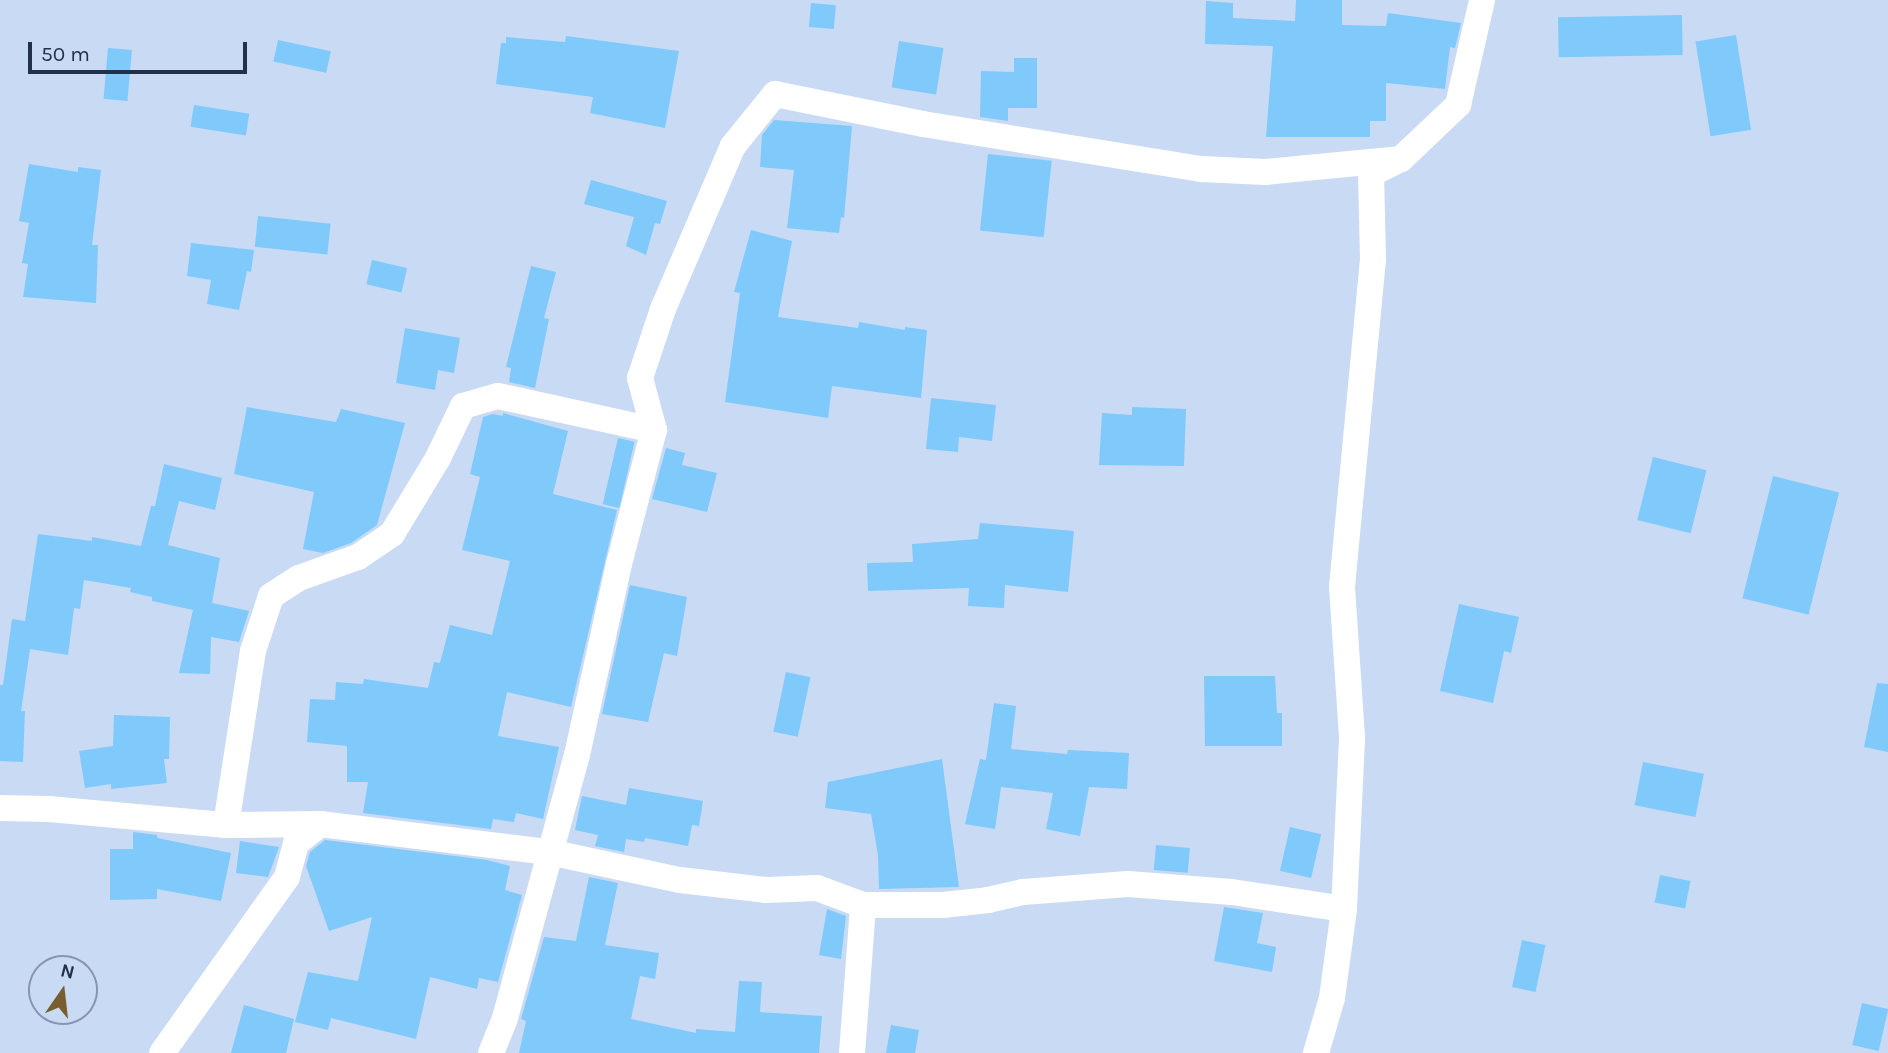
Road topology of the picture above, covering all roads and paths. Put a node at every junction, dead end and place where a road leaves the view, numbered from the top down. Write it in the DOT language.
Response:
graph roads {
  1 [pos="1482,0"];
  2 [pos="1401,159"];
  3 [pos="654,430"];
  4 [pos="0,808"];
  5 [pos="226,824"];
  6 [pos="320,824"];
  7 [pos="549,852"];
  8 [pos="863,905"];
  9 [pos="1344,909"];
  10 [pos="162,1053"];
  11 [pos="491,1053"];
  12 [pos="852,1053"];
  13 [pos="1316,1053"];
  1 -- 2 [label="street"];
  2 -- 3 [label="street"];
  2 -- 9 [label="street"];
  3 -- 5 [label="street"];
  3 -- 7 [label="street"];
  4 -- 5 [label="street"];
  5 -- 6 [label="street"];
  6 -- 7 [label="street"];
  6 -- 10 [label="street"];
  7 -- 8 [label="street"];
  7 -- 11 [label="street"];
  8 -- 9 [label="street"];
  8 -- 12 [label="street"];
  9 -- 13 [label="street"];
}
